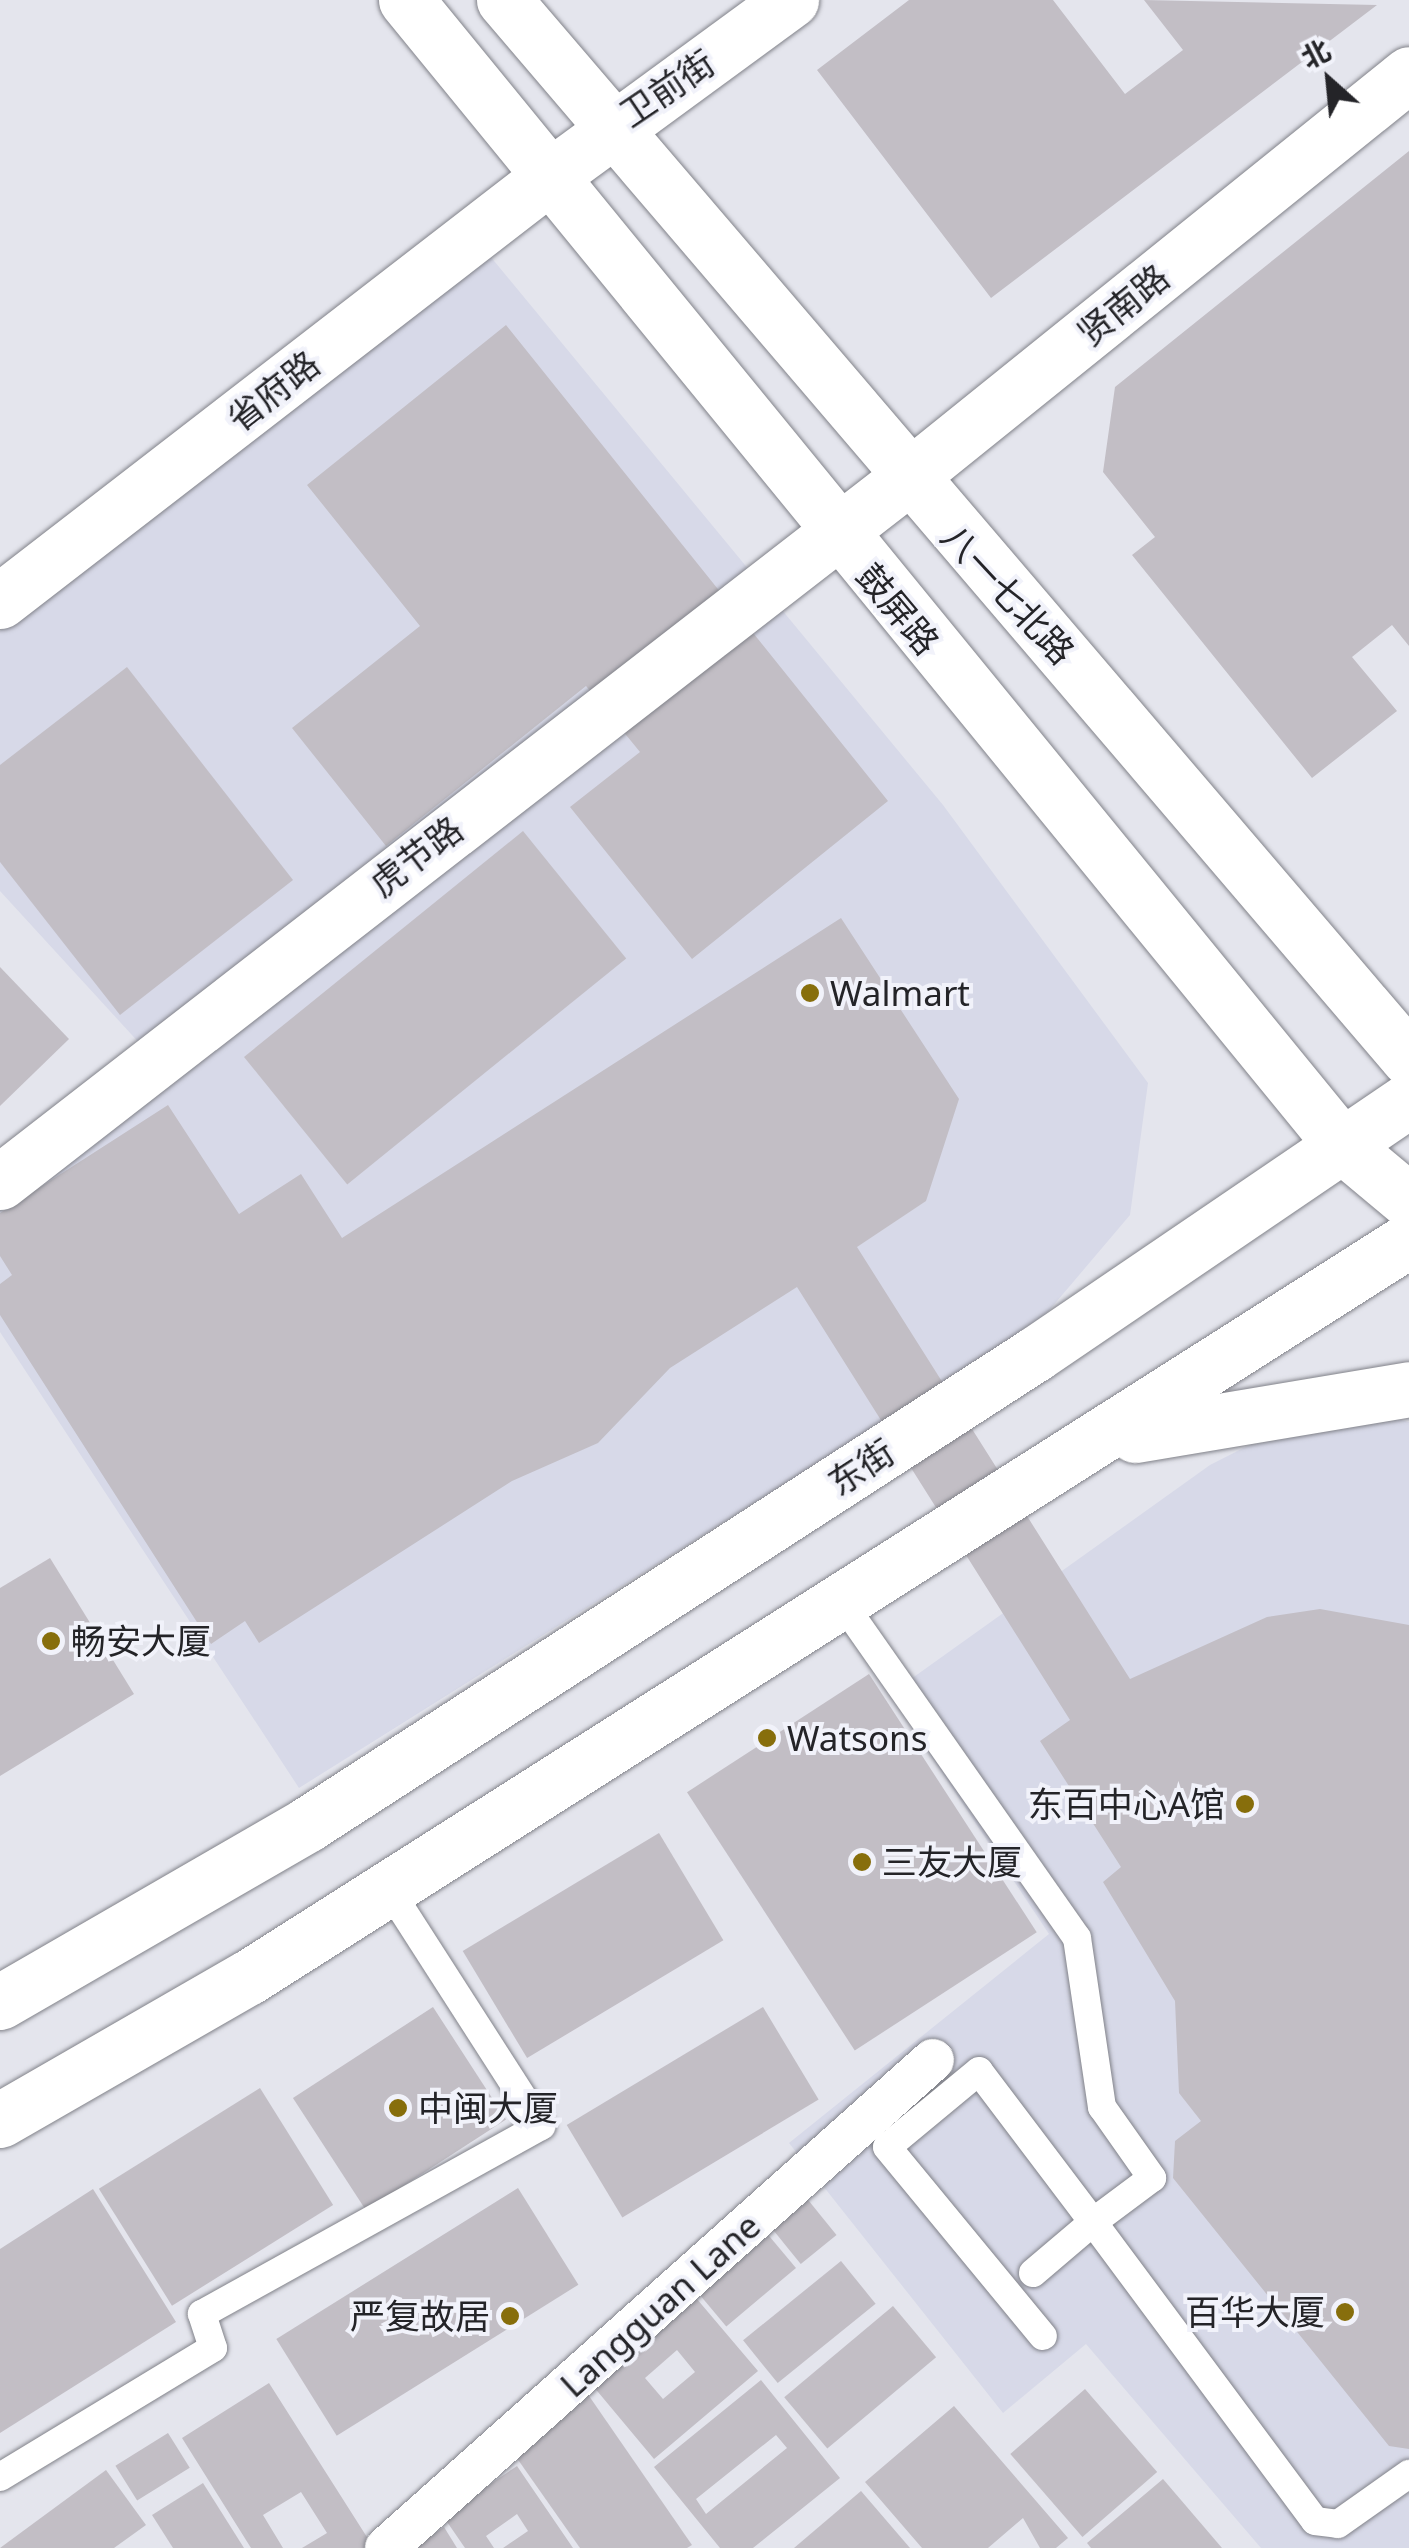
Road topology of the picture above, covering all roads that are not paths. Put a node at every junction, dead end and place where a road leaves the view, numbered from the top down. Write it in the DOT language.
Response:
graph roads {
  1 [pos="406,0"];
  2 [pos="504,0"];
  3 [pos="792,0"];
  4 [pos="1409,74"];
  5 [pos="609,127"];
  6 [pos="545,180"];
  7 [pos="905,480"];
  8 [pos="835,532"];
  9 [pos="0,601"];
  10 [pos="1409,1059"];
  11 [pos="1409,1100"];
  12 [pos="1342,1145"];
  13 [pos="0,1182"];
  14 [pos="1409,1201"];
  15 [pos="1409,1240"];
  16 [pos="1409,1389"];
  17 [pos="1088,1445"];
  18 [pos="841,1601"];
  19 [pos="388,1888"];
  20 [pos="0,2002"];
  21 [pos="934,2060"];
  22 [pos="0,2120"];
  23 [pos="1094,2222"];
  24 [pos="1034,2273"];
  25 [pos="1043,2336"];
  26 [pos="1409,2474"];
  27 [pos="0,2477"];
  28 [pos="386,2548"];
  1 -- 6 [label="main road, 鼓屏路"];
  2 -- 5 [label="main road"];
  3 -- 5 [label="main road, 卫前街"];
  4 -- 7 [label="main road, 贤南路"];
  5 -- 6 [label="main road, 卫前街"];
  5 -- 7 [label="main road, 八一七北路"];
  6 -- 8 [label="main road, 鼓屏路"];
  6 -- 9 [label="main road, 省府路"];
  7 -- 8 [label="main road, 贤南路"];
  7 -- 10 [label="main road, 八一七北路"];
  8 -- 12 [label="main road, 鼓屏路"];
  8 -- 13 [label="main road, 虎节路"];
  11 -- 12 [label="main road, 东街"];
  12 -- 14 [label="main road, 鼓屏路"];
  12 -- 20 [label="main road, 东街"];
  15 -- 17 [label="main road"];
  16 -- 17 [label="main road"];
  17 -- 18 [label="main road"];
  18 -- 19 [label="main road"];
  18 -- 23 [label="lane"];
  19 -- 22 [label="main road"];
  19 -- 27 [label="lane"];
  21 -- 28 [label="street, Langguan Lane"];
  23 -- 24 [label="lane"];
  23 -- 25 [label="lane"];
  23 -- 26 [label="lane"];
}
